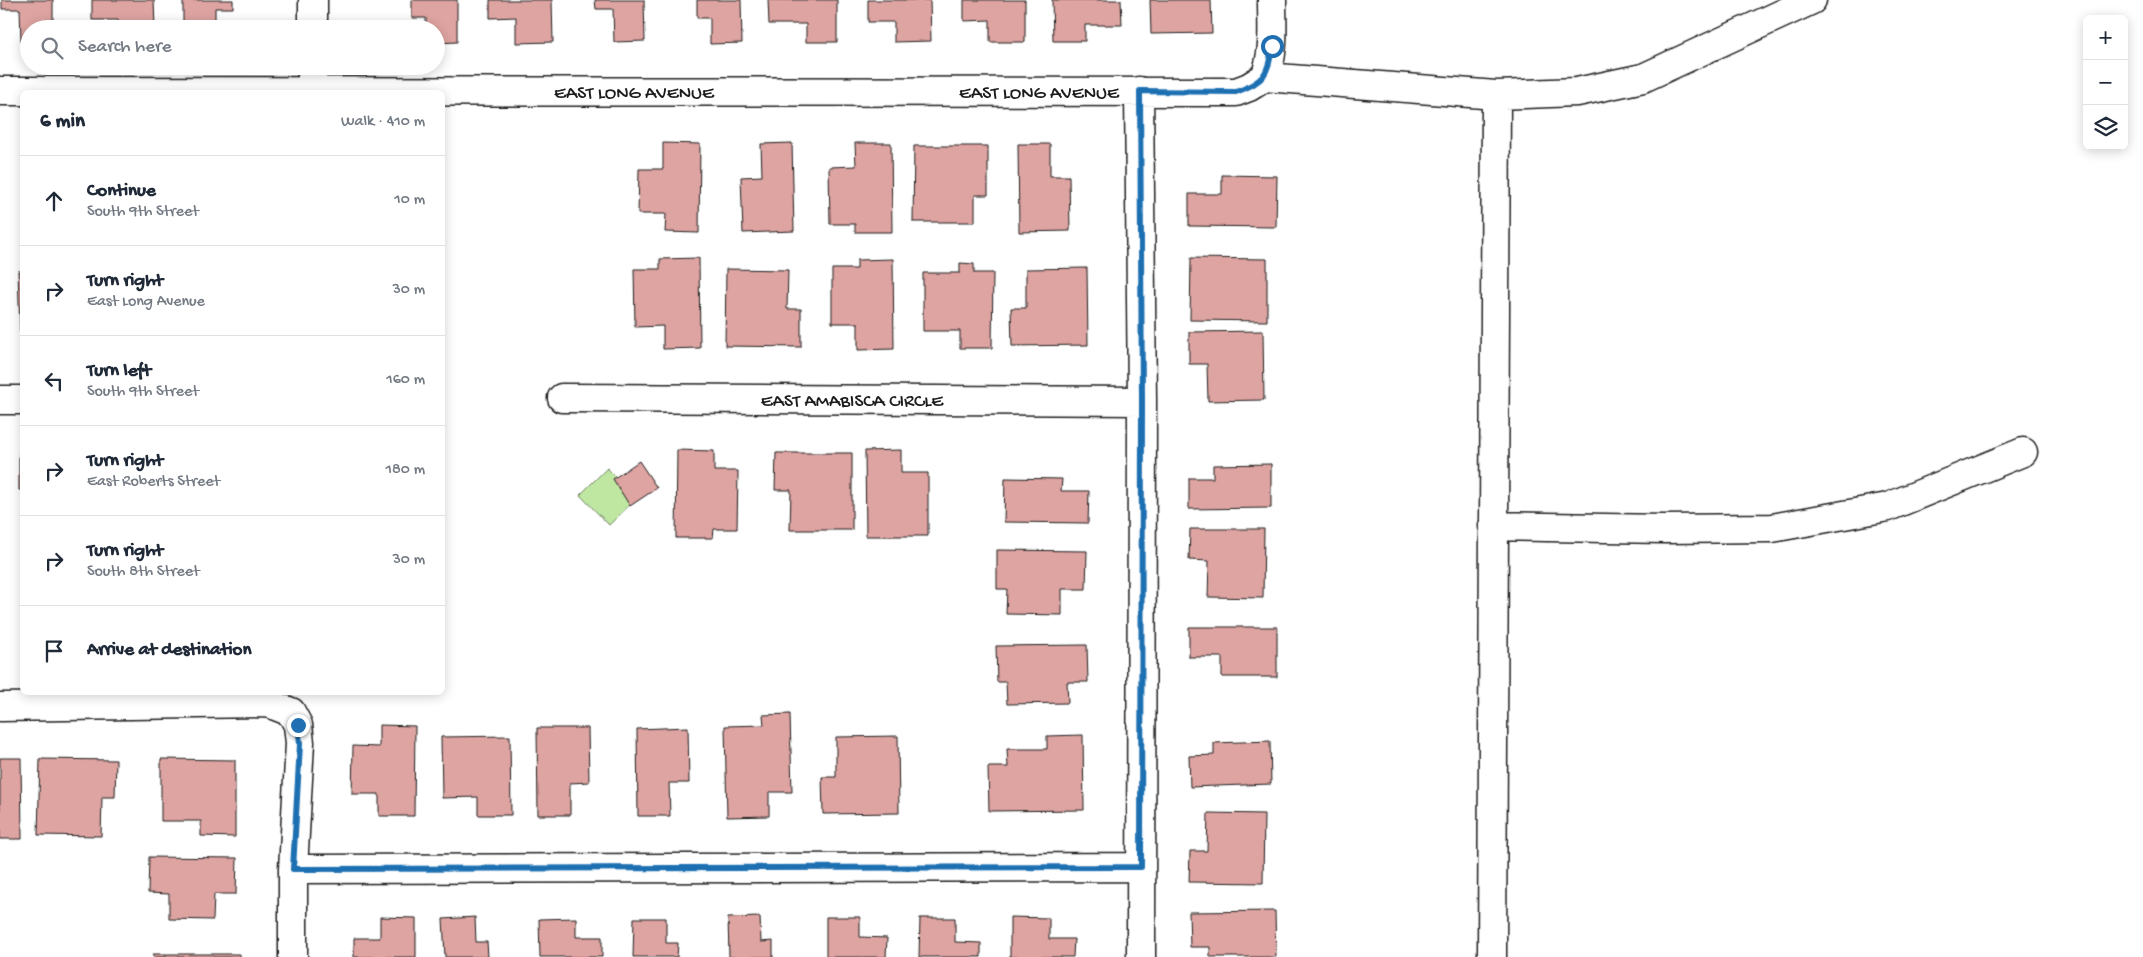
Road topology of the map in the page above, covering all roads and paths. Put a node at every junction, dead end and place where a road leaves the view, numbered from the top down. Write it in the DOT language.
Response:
graph roads {
  1 [pos="313,0"];
  2 [pos="1272,0"];
  3 [pos="1812,0"];
  4 [pos="313,20"];
  5 [pos="1265,77"];
  6 [pos="312,79"];
  7 [pos="20,90"];
  8 [pos="26,90"];
  9 [pos="0,91"];
  10 [pos="1140,91"];
  11 [pos="1496,95"];
  12 [pos="562,398"];
  13 [pos="0,400"];
  14 [pos="20,400"];
  15 [pos="1142,401"];
  16 [pos="2023,452"];
  17 [pos="1493,526"];
  18 [pos="0,707"];
  19 [pos="1141,867"];
  20 [pos="293,869"];
  21 [pos="293,957"];
  22 [pos="1141,957"];
  23 [pos="1492,957"];
  1 -- 4 [label="street"];
  2 -- 5 [label="street"];
  3 -- 11 [label="street"];
  5 -- 10 [label="street, EAST LONG AVENUE"];
  5 -- 11 [label="street"];
  6 -- 8 [label="street, EAST LONG AVENUE"];
  6 -- 10 [label="street, EAST LONG AVENUE"];
  7 -- 9 [label="street, EAST LONG AVENUE"];
  10 -- 15 [label="street"];
  11 -- 17 [label="street"];
  12 -- 15 [label="street, EAST AMABISCA CIRCLE"];
  13 -- 14 [label="street"];
  15 -- 19 [label="street"];
  16 -- 17 [label="street"];
  17 -- 23 [label="street"];
  18 -- 20 [label="street"];
  19 -- 20 [label="street"];
  19 -- 22 [label="street"];
  20 -- 21 [label="street"];
}
